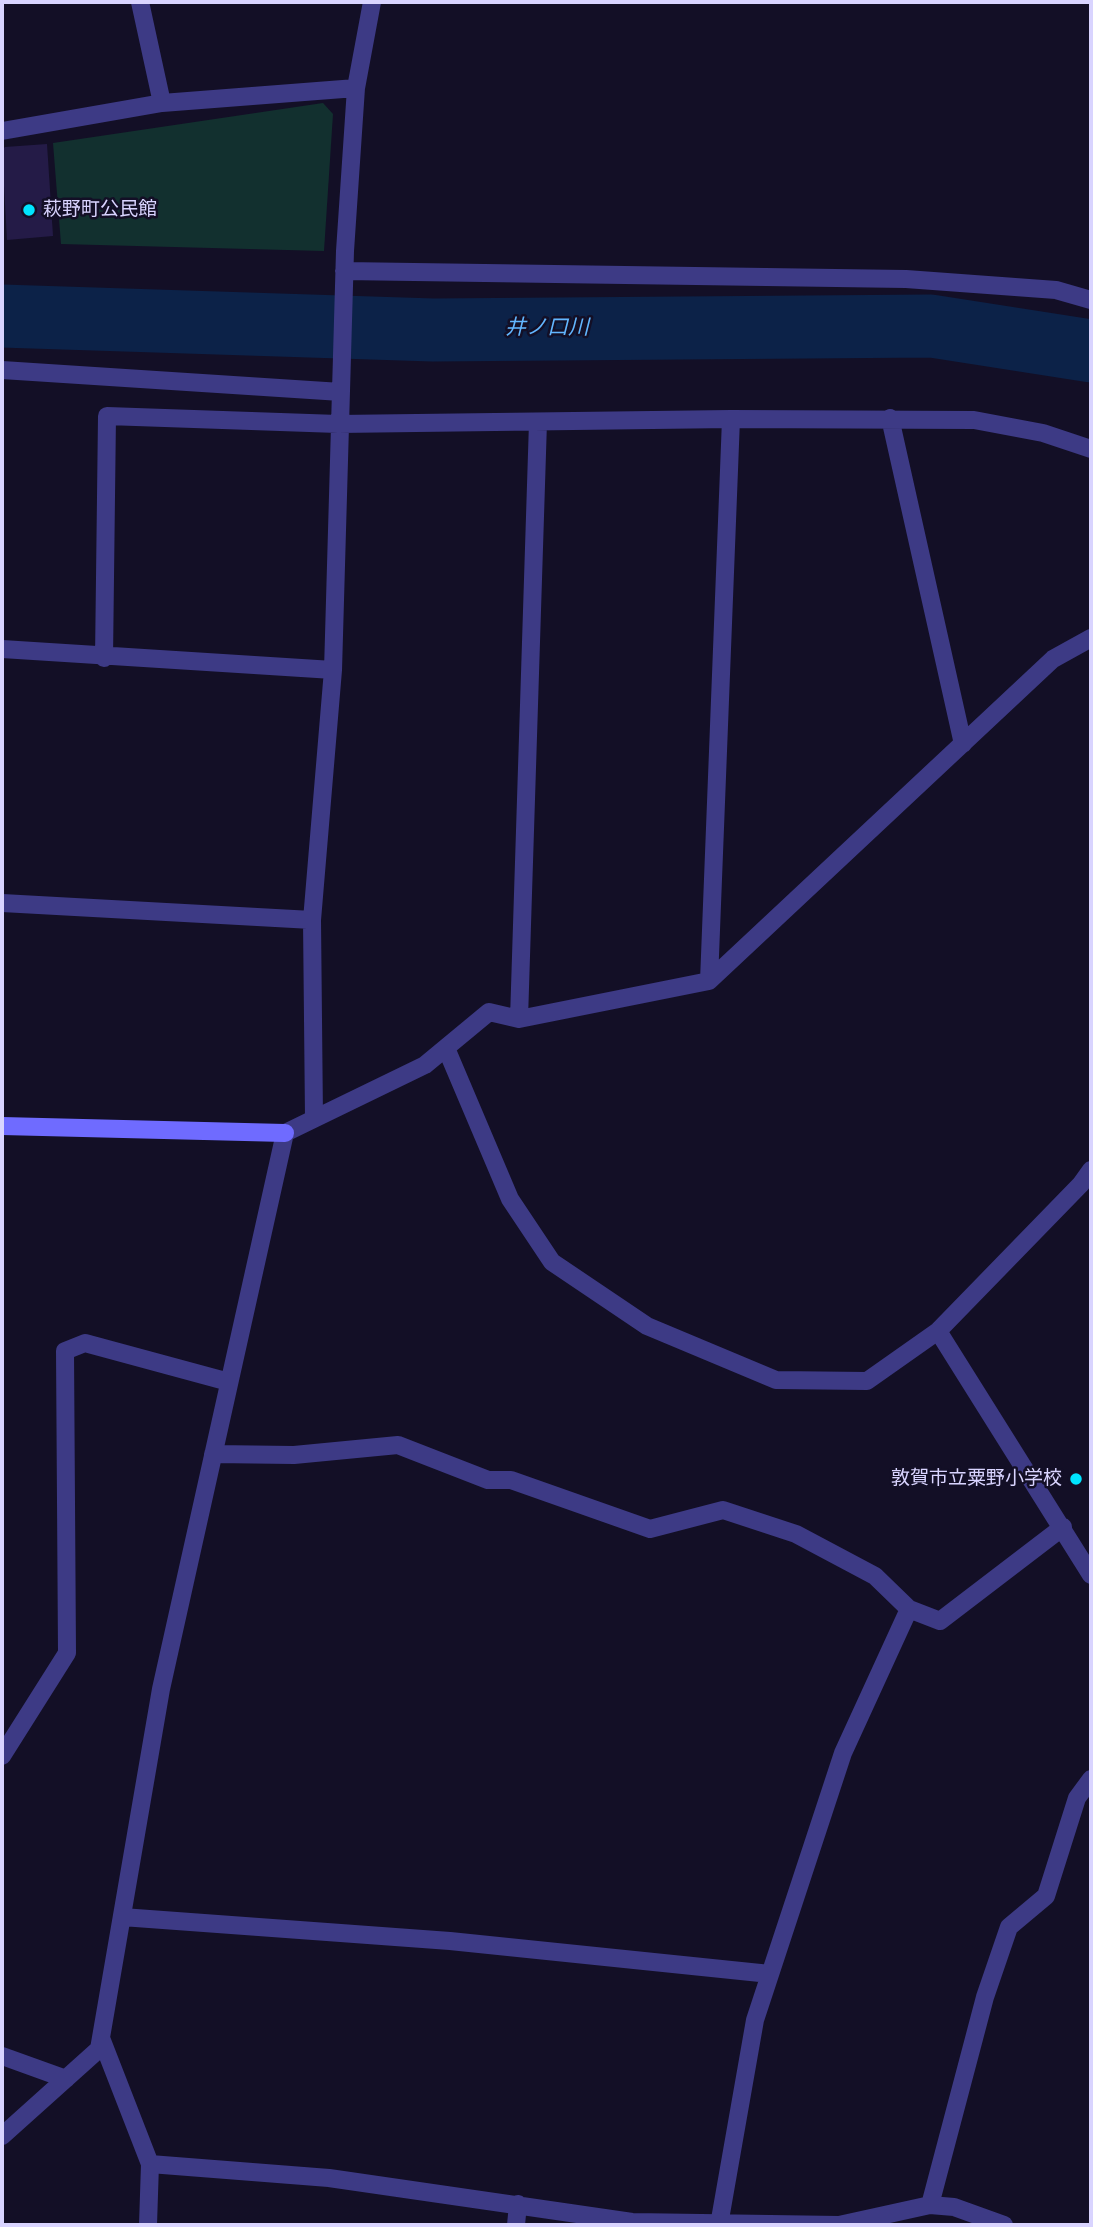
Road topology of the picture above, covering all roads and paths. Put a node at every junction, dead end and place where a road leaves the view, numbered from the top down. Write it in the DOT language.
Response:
graph roads {
  1 [pos="140,2"];
  2 [pos="372,2"];
  3 [pos="356,88"];
  4 [pos="162,103"];
  5 [pos="2,131"];
  6 [pos="344,271"];
  7 [pos="1091,299"];
  8 [pos="2,370"];
  9 [pos="341,384"];
  10 [pos="890,418"];
  11 [pos="731,419"];
  12 [pos="538,422"];
  13 [pos="338,424"];
  14 [pos="1091,449"];
  15 [pos="1091,638"];
  16 [pos="2,649"];
  17 [pos="104,658"];
  18 [pos="333,670"];
  19 [pos="964,744"];
  20 [pos="2,903"];
  21 [pos="312,920"];
  22 [pos="709,981"];
  23 [pos="519,1019"];
  24 [pos="446,1048"];
  25 [pos="314,1118"];
  26 [pos="2,1126"];
  27 [pos="285,1133"];
  28 [pos="1091,1170"];
  29 [pos="937,1331"];
  30 [pos="229,1382"];
  31 [pos="213,1454"];
  32 [pos="1063,1527"];
  33 [pos="1091,1575"];
  34 [pos="909,1609"];
  35 [pos="2,1756"];
  36 [pos="1091,1779"];
  37 [pos="122,1917"];
  38 [pos="770,1974"];
  39 [pos="101,2038"];
  40 [pos="2,2056"];
  41 [pos="66,2079"];
  42 [pos="2,2136"];
  43 [pos="150,2164"];
  44 [pos="518,2204"];
  45 [pos="930,2205"];
  46 [pos="148,2225"];
  47 [pos="516,2225"];
  48 [pos="719,2225"];
  49 [pos="1004,2225"];
  1 -- 4 [label="street"];
  2 -- 3 [label="street"];
  3 -- 4 [label="street"];
  3 -- 6 [label="street"];
  4 -- 5 [label="street"];
  6 -- 7 [label="street"];
  6 -- 9 [label="street"];
  8 -- 9 [label="street"];
  9 -- 13 [label="street"];
  10 -- 11 [label="street"];
  10 -- 14 [label="street"];
  10 -- 19 [label="street"];
  11 -- 12 [label="street"];
  11 -- 22 [label="street"];
  12 -- 13 [label="street"];
  12 -- 23 [label="street"];
  13 -- 17 [label="street"];
  13 -- 18 [label="street"];
  15 -- 19 [label="street"];
  16 -- 17 [label="street"];
  17 -- 18 [label="street"];
  18 -- 21 [label="street"];
  19 -- 22 [label="street"];
  20 -- 21 [label="street"];
  21 -- 25 [label="street"];
  22 -- 23 [label="street"];
  23 -- 24 [label="street"];
  24 -- 25 [label="street"];
  24 -- 29 [label="street"];
  25 -- 27 [label="street"];
  26 -- 27 [label="street"];
  27 -- 30 [label="street"];
  28 -- 29 [label="street"];
  29 -- 32 [label="street"];
  30 -- 31 [label="street"];
  30 -- 35 [label="street"];
  31 -- 34 [label="street"];
  31 -- 37 [label="street"];
  32 -- 33 [label="street"];
  32 -- 34 [label="street"];
  34 -- 38 [label="street"];
  36 -- 45 [label="street"];
  37 -- 38 [label="street"];
  37 -- 39 [label="street"];
  38 -- 48 [label="street"];
  39 -- 41 [label="street"];
  39 -- 43 [label="street"];
  40 -- 41 [label="street"];
  41 -- 42 [label="street"];
  43 -- 44 [label="street"];
  43 -- 46 [label="street"];
  44 -- 47 [label="street"];
  44 -- 48 [label="street"];
  45 -- 48 [label="street"];
  45 -- 49 [label="street"];
}
